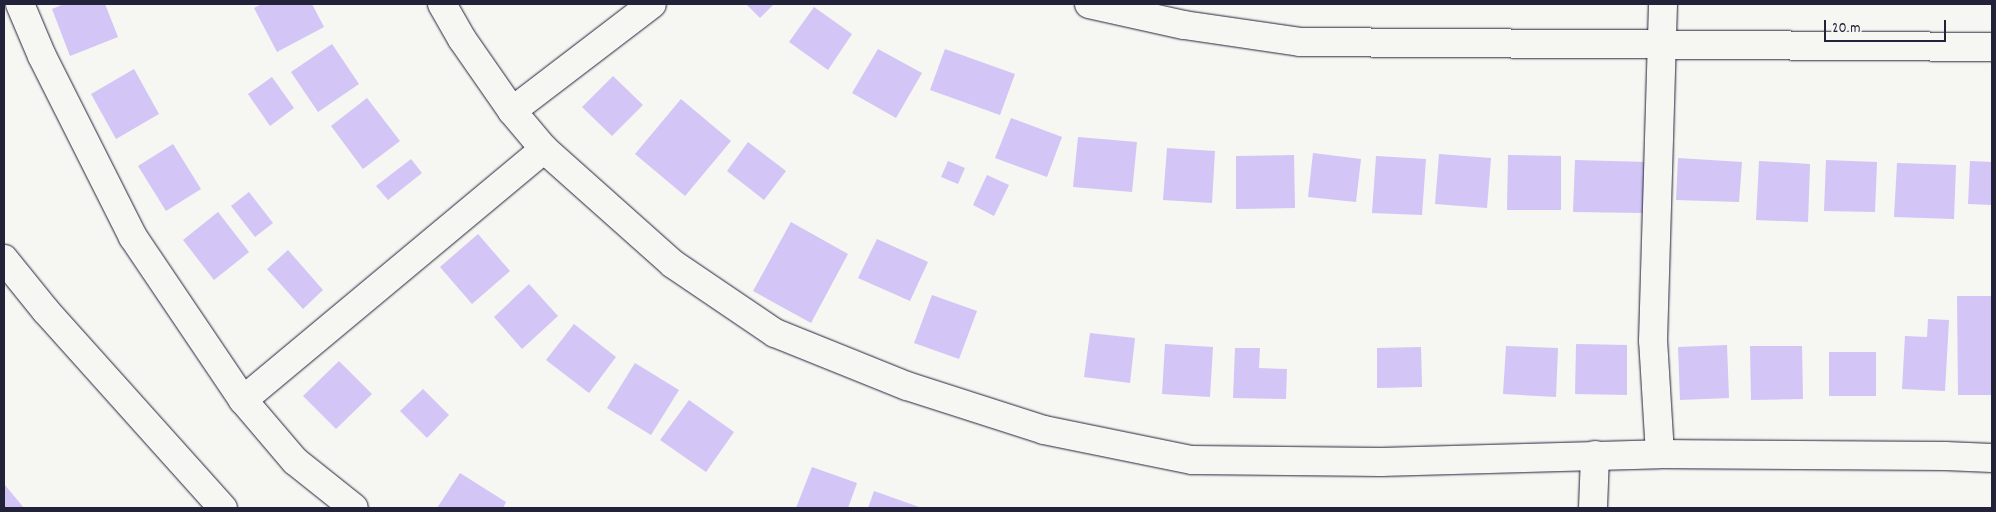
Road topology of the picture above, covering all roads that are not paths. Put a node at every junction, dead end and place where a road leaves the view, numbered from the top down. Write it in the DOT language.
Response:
graph roads {
  1 [pos="20,4"];
  2 [pos="442,4"];
  3 [pos="652,4"];
  4 [pos="1090,4"];
  5 [pos="1663,4"];
  6 [pos="1663,44"];
  7 [pos="1992,47"];
  8 [pos="512,111"];
  9 [pos="544,149"];
  10 [pos="4,259"];
  11 [pos="243,400"];
  12 [pos="1660,454"];
  13 [pos="1595,455"];
  14 [pos="1992,458"];
  15 [pos="223,508"];
  16 [pos="354,508"];
  17 [pos="1594,508"];
  1 -- 11 [label="street"];
  2 -- 8 [label="street"];
  3 -- 8 [label="street"];
  4 -- 6 [label="street"];
  5 -- 6 [label="street"];
  6 -- 7 [label="street"];
  6 -- 12 [label="street"];
  8 -- 9 [label="street"];
  9 -- 11 [label="street"];
  9 -- 13 [label="street"];
  10 -- 15 [label="street"];
  11 -- 16 [label="street"];
  12 -- 13 [label="street"];
  12 -- 14 [label="street"];
  13 -- 17 [label="street"];
}
